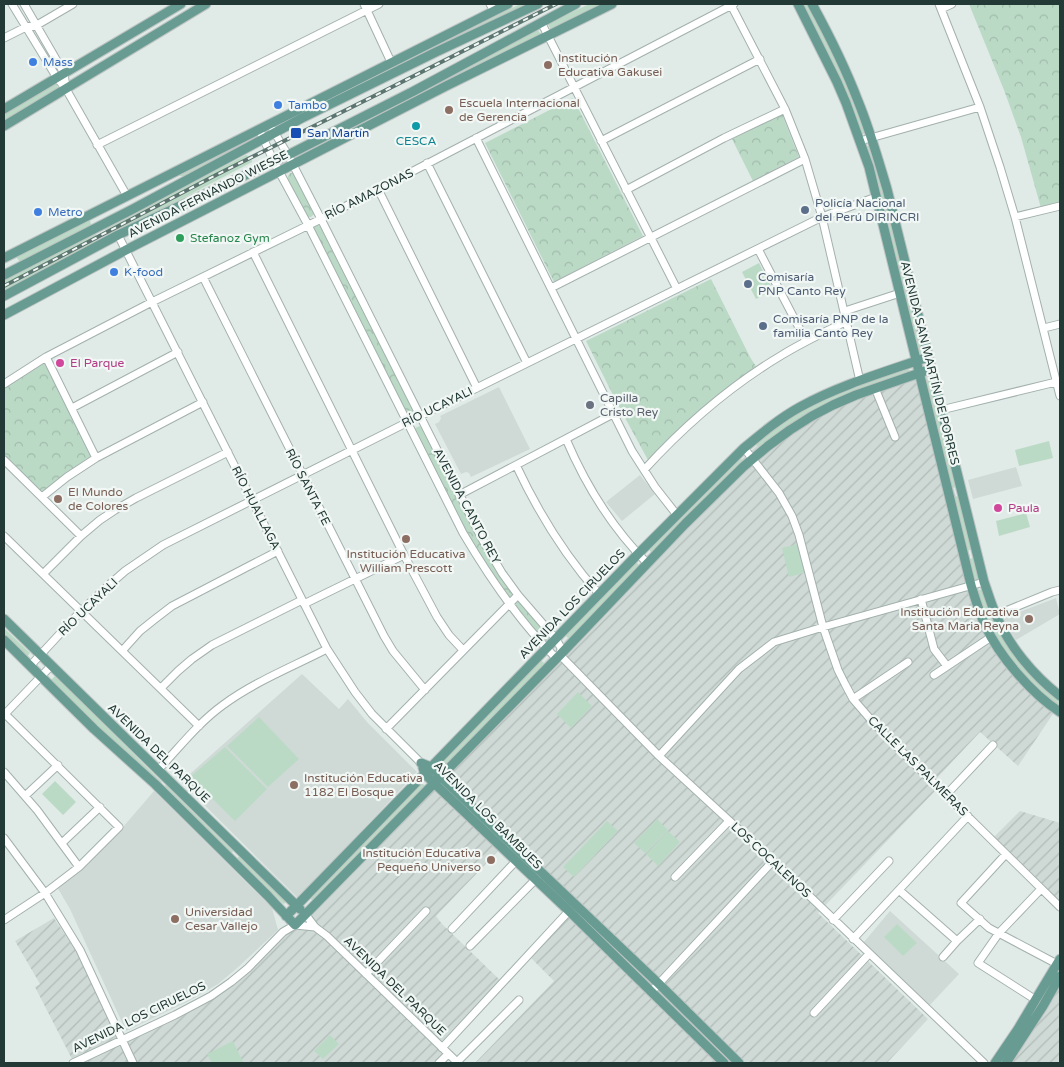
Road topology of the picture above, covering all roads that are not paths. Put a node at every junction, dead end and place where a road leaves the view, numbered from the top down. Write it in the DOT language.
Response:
graph roads {
  1 [pos="12,4"];
  2 [pos="24,4"];
  3 [pos="73,4"];
  4 [pos="181,4"];
  5 [pos="206,4"];
  6 [pos="379,4"];
  7 [pos="508,4"];
  8 [pos="538,4"];
  9 [pos="576,4"];
  10 [pos="612,4"];
  11 [pos="733,4"];
  12 [pos="798,4"];
  13 [pos="812,4"];
  14 [pos="952,4"];
  15 [pos="940,6"];
  16 [pos="365,7"];
  17 [pos="492,7"];
  18 [pos="541,22"];
  19 [pos="37,25"];
  20 [pos="26,27"];
  21 [pos="548,35"];
  22 [pos="4,38"];
  23 [pos="760,59"];
  24 [pos="391,62"];
  25 [pos="60,76"];
  26 [pos="574,87"];
  27 [pos="66,89"];
  28 [pos="980,107"];
  29 [pos="4,109"];
  30 [pos="784,109"];
  31 [pos="270,124"];
  32 [pos="4,126"];
  33 [pos="259,129"];
  34 [pos="275,133"];
  35 [pos="872,137"];
  36 [pos="476,138"];
  37 [pos="264,140"];
  38 [pos="601,141"];
  39 [pos="860,141"];
  40 [pos="97,145"];
  41 [pos="288,156"];
  42 [pos="805,159"];
  43 [pos="274,162"];
  44 [pos="427,163"];
  45 [pos="293,164"];
  46 [pos="280,171"];
  47 [pos="378,189"];
  48 [pos="626,190"];
  49 [pos="127,196"];
  50 [pos="876,197"];
  51 [pos="1060,206"];
  52 [pos="822,217"];
  53 [pos="1015,217"];
  54 [pos="321,218"];
  55 [pos="308,225"];
  56 [pos="118,235"];
  57 [pos="650,238"];
  58 [pos="758,249"];
  59 [pos="126,250"];
  60 [pos="253,252"];
  61 [pos="4,258"];
  62 [pos="4,276"];
  63 [pos="203,277"];
  64 [pos="551,288"];
  65 [pos="676,289"];
  66 [pos="900,293"];
  67 [pos="4,296"];
  68 [pos="152,302"];
  69 [pos="845,312"];
  70 [pos="4,314"];
  71 [pos="847,321"];
  72 [pos="1060,324"];
  73 [pos="1044,328"];
  74 [pos="577,338"];
  75 [pos="806,341"];
  76 [pos="178,352"];
  77 [pos="928,356"];
  78 [pos="46,357"];
  79 [pos="916,361"];
  80 [pos="527,363"];
  81 [pos="931,370"];
  82 [pos="920,373"];
  83 [pos="860,381"];
  84 [pos="1056,382"];
  85 [pos="4,383"];
  86 [pos="477,388"];
  87 [pos="875,388"];
  88 [pos="1060,396"];
  89 [pos="203,402"];
  90 [pos="72,408"];
  91 [pos="941,410"];
  92 [pos="613,414"];
  93 [pos="420,416"];
  94 [pos="408,422"];
  95 [pos="895,437"];
  96 [pos="566,439"];
  97 [pos="744,448"];
  98 [pos="352,450"];
  99 [pos="228,452"];
  100 [pos="96,458"];
  101 [pos="753,458"];
  102 [pos="4,460"];
  103 [pos="516,465"];
  104 [pos="644,470"];
  105 [pos="302,475"];
  106 [pos="961,489"];
  107 [pos="949,492"];
  108 [pos="459,495"];
  109 [pos="42,497"];
  110 [pos="252,500"];
  111 [pos="677,515"];
  112 [pos="4,536"];
  113 [pos="81,536"];
  114 [pos="278,551"];
  115 [pos="976,552"];
  116 [pos="638,554"];
  117 [pos="404,555"];
  118 [pos="964,555"];
  119 [pos="648,564"];
  120 [pos="43,574"];
  121 [pos="354,580"];
  122 [pos="984,582"];
  123 [pos="971,585"];
  124 [pos="1060,590"];
  125 [pos="518,594"];
  126 [pos="600,594"];
  127 [pos="921,599"];
  128 [pos="303,602"];
  129 [pos="509,604"];
  130 [pos="81,611"];
  131 [pos="996,615"];
  132 [pos="4,619"];
  133 [pos="823,627"];
  134 [pos="991,637"];
  135 [pos="556,639"];
  136 [pos="4,640"];
  137 [pos="546,648"];
  138 [pos="327,649"];
  139 [pos="463,650"];
  140 [pos="122,651"];
  141 [pos="40,655"];
  142 [pos="560,655"];
  143 [pos="908,662"];
  144 [pos="1024,662"];
  145 [pos="30,666"];
  146 [pos="51,666"];
  147 [pos="947,666"];
  148 [pos="1015,672"];
  149 [pos="934,675"];
  150 [pos="41,676"];
  151 [pos="161,688"];
  152 [pos="1051,688"];
  153 [pos="425,690"];
  154 [pos="1060,696"];
  155 [pos="1042,698"];
  156 [pos="854,699"];
  157 [pos="1060,712"];
  158 [pos="4,714"];
  159 [pos="199,726"];
  160 [pos="386,729"];
  161 [pos="993,745"];
  162 [pos="659,756"];
  163 [pos="421,763"];
  164 [pos="58,764"];
  165 [pos="158,770"];
  166 [pos="428,771"];
  167 [pos="4,772"];
  168 [pos="438,780"];
  169 [pos="946,795"];
  170 [pos="25,796"];
  171 [pos="100,807"];
  172 [pos="968,816"];
  173 [pos="729,821"];
  174 [pos="4,838"];
  175 [pos="62,842"];
  176 [pos="241,851"];
  177 [pos="1006,854"];
  178 [pos="232,860"];
  179 [pos="516,861"];
  180 [pos="772,861"];
  181 [pos="889,861"];
  182 [pos="79,867"];
  183 [pos="539,877"];
  184 [pos="675,877"];
  185 [pos="1041,889"];
  186 [pos="900,890"];
  187 [pos="45,893"];
  188 [pos="1057,900"];
  189 [pos="297,905"];
  190 [pos="1060,908"];
  191 [pos="426,911"];
  192 [pos="569,911"];
  193 [pos="306,915"];
  194 [pos="286,916"];
  195 [pos="980,919"];
  196 [pos="4,920"];
  197 [pos="833,920"];
  198 [pos="295,925"];
  199 [pos="314,927"];
  200 [pos="452,928"];
  201 [pos="283,932"];
  202 [pos="999,933"];
  203 [pos="853,939"];
  204 [pos="957,941"];
  205 [pos="470,946"];
  206 [pos="869,954"];
  207 [pos="943,957"];
  208 [pos="1059,961"];
  209 [pos="366,974"];
  210 [pos="1060,976"];
  211 [pos="658,983"];
  212 [pos="651,992"];
  213 [pos="519,1000"];
  214 [pos="1036,1000"];
  215 [pos="814,1013"];
  216 [pos="122,1040"];
  217 [pos="442,1048"];
  218 [pos="448,1054"];
  219 [pos="734,1062"];
  220 [pos="73,1063"];
  221 [pos="133,1063"];
  222 [pos="439,1063"];
  223 [pos="457,1063"];
  224 [pos="724,1063"];
  225 [pos="984,1063"];
  226 [pos="995,1063"];
  227 [pos="1006,1063"];
  1 -- 20 [label="street"];
  2 -- 19 [label="street"];
  3 -- 19 [label="street"];
  4 -- 25 [label="main road"];
  5 -- 27 [label="main road"];
  6 -- 16 [label="street"];
  7 -- 17 [label="main road"];
  8 -- 34 [label="main road, AVENIDA FERNANDO WIESSE"];
  9 -- 18 [label="main road, AVENIDA FERNANDO WIESSE"];
  10 -- 21 [label="main road, AVENIDA FERNANDO WIESSE"];
  11 -- 23 [label="street"];
  11 -- 26 [label="street, RÍO AMAZONAS"];
  12 -- 39 [label="main road, AVENIDA SAN MARTÍN DE PORRES"];
  13 -- 35 [label="main road, AVENIDA SAN MARTÍN DE PORRES"];
  14 -- 15 [label="street"];
  15 -- 28 [label="street"];
  16 -- 24 [label="street"];
  16 -- 40 [label="street"];
  17 -- 24 [label="main road"];
  18 -- 21 [label="street"];
  18 -- 41 [label="main road, AVENIDA FERNANDO WIESSE"];
  19 -- 20 [label="street"];
  19 -- 25 [label="street"];
  20 -- 22 [label="street"];
  20 -- 25 [label="street"];
  21 -- 26 [label="street"];
  21 -- 45 [label="main road, AVENIDA FERNANDO WIESSE"];
  23 -- 30 [label="street"];
  23 -- 38 [label="street"];
  24 -- 31 [label="main road"];
  25 -- 27 [label="street"];
  25 -- 29 [label="main road"];
  26 -- 36 [label="street, RÍO AMAZONAS"];
  26 -- 38 [label="street"];
  27 -- 32 [label="main road"];
  27 -- 40 [label="street"];
  28 -- 35 [label="street"];
  28 -- 53 [label="street"];
  30 -- 42 [label="street"];
  30 -- 48 [label="street"];
  31 -- 33 [label="main road"];
  31 -- 34 [label="street, AVENIDA CANTO REY"];
  33 -- 37 [label="street, AVENIDA CANTO REY"];
  33 -- 49 [label="main road"];
  34 -- 37 [label="main road, AVENIDA FERNANDO WIESSE"];
  34 -- 41 [label="street, AVENIDA CANTO REY"];
  35 -- 39 [label="street"];
  35 -- 77 [label="main road, AVENIDA SAN MARTÍN DE PORRES"];
  36 -- 44 [label="street, RÍO AMAZONAS"];
  36 -- 64 [label="street"];
  37 -- 43 [label="street, AVENIDA CANTO REY"];
  37 -- 62 [label="main road, AVENIDA FERNANDO WIESSE"];
  38 -- 48 [label="street"];
  39 -- 50 [label="main road, AVENIDA SAN MARTÍN DE PORRES"];
  40 -- 49 [label="street"];
  41 -- 43 [label="main road, AVENIDA FERNANDO WIESSE"];
  41 -- 45 [label="street, AVENIDA CANTO REY"];
  42 -- 52 [label="street"];
  42 -- 57 [label="street"];
  43 -- 46 [label="street, AVENIDA CANTO REY"];
  43 -- 56 [label="main road, AVENIDA FERNANDO WIESSE"];
  44 -- 47 [label="street, RÍO AMAZONAS"];
  44 -- 80 [label="street"];
  45 -- 46 [label="main road, AVENIDA FERNANDO WIESSE"];
  45 -- 54 [label="street, AVENIDA CANTO REY"];
  46 -- 55 [label="street, AVENIDA CANTO REY"];
  46 -- 59 [label="main road, AVENIDA FERNANDO WIESSE"];
  47 -- 54 [label="street, RÍO AMAZONAS"];
  47 -- 86 [label="street"];
  48 -- 57 [label="street"];
  49 -- 61 [label="main road"];
  50 -- 52 [label="street, RÍO UCAYALI"];
  50 -- 66 [label="main road, AVENIDA SAN MARTÍN DE PORRES"];
  51 -- 53 [label="street"];
  52 -- 58 [label="street, RÍO UCAYALI"];
  52 -- 69 [label="street"];
  53 -- 73 [label="street"];
  54 -- 55 [label="street, RÍO AMAZONAS"];
  54 -- 93 [label="street, AVENIDA CANTO REY"];
  55 -- 60 [label="street, RÍO AMAZONAS"];
  55 -- 94 [label="street, AVENIDA CANTO REY"];
  56 -- 59 [label="street, RÍO HUALLAGA"];
  56 -- 67 [label="main road, AVENIDA FERNANDO WIESSE"];
  57 -- 64 [label="street"];
  57 -- 65 [label="street"];
  58 -- 65 [label="street, RÍO UCAYALI"];
  58 -- 75 [label="street"];
  59 -- 68 [label="street, RÍO HUALLAGA"];
  59 -- 70 [label="main road, AVENIDA FERNANDO WIESSE"];
  60 -- 63 [label="street, RÍO AMAZONAS"];
  60 -- 98 [label="street"];
  63 -- 68 [label="street, RÍO AMAZONAS"];
  63 -- 105 [label="street, RÍO SANTA FE"];
  64 -- 74 [label="street"];
  65 -- 74 [label="street, RÍO UCAYALI"];
  66 -- 69 [label="street"];
  66 -- 79 [label="main road, AVENIDA SAN MARTÍN DE PORRES"];
  68 -- 76 [label="street, RÍO HUALLAGA"];
  68 -- 78 [label="street, RÍO AMAZONAS"];
  69 -- 71 [label="street"];
  71 -- 75 [label="street"];
  71 -- 83 [label="street"];
  72 -- 73 [label="street"];
  73 -- 84 [label="street"];
  74 -- 80 [label="street, RÍO UCAYALI"];
  74 -- 92 [label="street"];
  75 -- 104 [label="street"];
  76 -- 89 [label="street, RÍO HUALLAGA"];
  76 -- 90 [label="street"];
  77 -- 79 [label="main road, AVENIDA LOS CIRUELOS"];
  77 -- 81 [label="main road, AVENIDA SAN MARTÍN DE PORRES"];
  78 -- 85 [label="street, RÍO AMAZONAS"];
  78 -- 90 [label="street"];
  79 -- 82 [label="main road, AVENIDA SAN MARTÍN DE PORRES"];
  79 -- 83 [label="main road, AVENIDA LOS CIRUELOS"];
  80 -- 86 [label="street, RÍO UCAYALI"];
  81 -- 82 [label="main road, AVENIDA LOS CIRUELOS"];
  81 -- 91 [label="main road, AVENIDA SAN MARTÍN DE PORRES"];
  82 -- 87 [label="main road, AVENIDA LOS CIRUELOS"];
  82 -- 107 [label="main road, AVENIDA SAN MARTÍN DE PORRES"];
  83 -- 97 [label="main road, AVENIDA LOS CIRUELOS"];
  84 -- 88 [label="street"];
  84 -- 91 [label="street"];
  86 -- 93 [label="street, RÍO UCAYALI"];
  87 -- 95 [label="street"];
  87 -- 101 [label="main road, AVENIDA LOS CIRUELOS"];
  89 -- 99 [label="street, RÍO HUALLAGA"];
  89 -- 100 [label="street"];
  90 -- 100 [label="street"];
  91 -- 106 [label="main road, AVENIDA SAN MARTÍN DE PORRES"];
  92 -- 96 [label="street"];
  92 -- 104 [label="street"];
  93 -- 94 [label="street, RÍO UCAYALI"];
  93 -- 108 [label="street, AVENIDA CANTO REY"];
  94 -- 98 [label="street, RÍO UCAYALI"];
  94 -- 129 [label="street, AVENIDA CANTO REY"];
  96 -- 103 [label="street"];
  96 -- 116 [label="street"];
  97 -- 101 [label="street, CALLE LAS PALMERAS"];
  97 -- 111 [label="main road, AVENIDA LOS CIRUELOS"];
  98 -- 105 [label="street, RÍO UCAYALI"];
  98 -- 117 [label="street"];
  99 -- 110 [label="street, RÍO HUALLAGA"];
  99 -- 113 [label="street"];
  100 -- 109 [label="street"];
  101 -- 119 [label="main road, AVENIDA LOS CIRUELOS"];
  101 -- 133 [label="street, CALLE LAS PALMERAS"];
  102 -- 109 [label="street"];
  103 -- 108 [label="street"];
  103 -- 126 [label="street"];
  104 -- 111 [label="street"];
  105 -- 110 [label="street, RÍO UCAYALI"];
  105 -- 121 [label="street, RÍO SANTA FE"];
  106 -- 107 [label="main road"];
  106 -- 115 [label="main road, AVENIDA SAN MARTÍN DE PORRES"];
  107 -- 118 [label="main road, AVENIDA SAN MARTÍN DE PORRES"];
  108 -- 125 [label="street, AVENIDA CANTO REY"];
  109 -- 113 [label="street"];
  110 -- 114 [label="street, RÍO HUALLAGA"];
  110 -- 130 [label="street, RÍO UCAYALI"];
  111 -- 116 [label="main road, AVENIDA LOS CIRUELOS"];
  112 -- 120 [label="street"];
  113 -- 120 [label="street"];
  114 -- 128 [label="street, RÍO HUALLAGA"];
  114 -- 140 [label="street"];
  115 -- 118 [label="main road"];
  115 -- 122 [label="main road, AVENIDA SAN MARTÍN DE PORRES"];
  116 -- 119 [label="street"];
  116 -- 126 [label="main road, AVENIDA LOS CIRUELOS"];
  117 -- 121 [label="street"];
  117 -- 139 [label="street"];
  118 -- 123 [label="main road, AVENIDA SAN MARTÍN DE PORRES"];
  119 -- 142 [label="main road, AVENIDA LOS CIRUELOS"];
  120 -- 130 [label="street"];
  121 -- 128 [label="street"];
  121 -- 153 [label="street, RÍO SANTA FE"];
  122 -- 123 [label="street"];
  122 -- 131 [label="main road, AVENIDA SAN MARTÍN DE PORRES"];
  123 -- 127 [label="street"];
  123 -- 134 [label="main road, AVENIDA SAN MARTÍN DE PORRES"];
  124 -- 131 [label="street"];
  125 -- 129 [label="street"];
  125 -- 135 [label="street, AVENIDA CANTO REY"];
  126 -- 135 [label="main road, AVENIDA LOS CIRUELOS"];
  127 -- 133 [label="street"];
  127 -- 147 [label="street"];
  128 -- 138 [label="street, RÍO HUALLAGA"];
  128 -- 151 [label="street"];
  129 -- 137 [label="street, AVENIDA CANTO REY"];
  129 -- 139 [label="street"];
  130 -- 140 [label="street"];
  130 -- 141 [label="street, RÍO UCAYALI"];
  131 -- 144 [label="main road, AVENIDA SAN MARTÍN DE PORRES"];
  132 -- 141 [label="main road, AVENIDA DEL PARQUE"];
  133 -- 156 [label="street, CALLE LAS PALMERAS"];
  133 -- 162 [label="street"];
  134 -- 147 [label="street"];
  134 -- 148 [label="main road, AVENIDA SAN MARTÍN DE PORRES"];
  135 -- 137 [label="main road, AVENIDA LOS CIRUELOS"];
  135 -- 142 [label="street, AVENIDA CANTO REY"];
  136 -- 145 [label="main road, AVENIDA DEL PARQUE"];
  137 -- 142 [label="street, AVENIDA CANTO REY"];
  137 -- 166 [label="main road, AVENIDA LOS CIRUELOS"];
  138 -- 159 [label="street"];
  138 -- 160 [label="street, RÍO HUALLAGA"];
  139 -- 153 [label="street"];
  140 -- 151 [label="street"];
  141 -- 145 [label="street, RÍO UCAYALI"];
  141 -- 146 [label="main road, AVENIDA DEL PARQUE"];
  142 -- 162 [label="street, LOS COCALENOS"];
  142 -- 168 [label="main road, AVENIDA LOS CIRUELOS"];
  143 -- 156 [label="street"];
  144 -- 148 [label="main road"];
  144 -- 152 [label="main road, AVENIDA SAN MARTÍN DE PORRES"];
  145 -- 150 [label="main road, AVENIDA DEL PARQUE"];
  146 -- 150 [label="street"];
  146 -- 165 [label="main road, AVENIDA DEL PARQUE"];
  147 -- 149 [label="street"];
  148 -- 155 [label="main road, AVENIDA SAN MARTÍN DE PORRES"];
  150 -- 158 [label="street"];
  150 -- 178 [label="main road, AVENIDA DEL PARQUE"];
  151 -- 159 [label="street"];
  152 -- 154 [label="main road, AVENIDA SAN MARTÍN DE PORRES"];
  152 -- 155 [label="main road"];
  153 -- 160 [label="street"];
  155 -- 157 [label="main road, AVENIDA SAN MARTÍN DE PORRES"];
  156 -- 169 [label="street, CALLE LAS PALMERAS"];
  158 -- 164 [label="street"];
  159 -- 165 [label="street"];
  160 -- 163 [label="street, RÍO HUALLAGA"];
  161 -- 169 [label="street"];
  162 -- 173 [label="street, LOS COCALENOS"];
  163 -- 166 [label="main road, AVENIDA LOS BAMBUES"];
  164 -- 170 [label="street"];
  164 -- 171 [label="street"];
  165 -- 176 [label="main road, AVENIDA DEL PARQUE"];
  166 -- 168 [label="main road, AVENIDA LOS BAMBUES"];
  166 -- 189 [label="main road, AVENIDA LOS CIRUELOS"];
  167 -- 170 [label="street"];
  168 -- 179 [label="main road, AVENIDA LOS BAMBUES"];
  168 -- 183 [label="main road, AVENIDA LOS BAMBUES"];
  168 -- 193 [label="main road, AVENIDA LOS CIRUELOS"];
  169 -- 172 [label="street, CALLE LAS PALMERAS"];
  170 -- 175 [label="street"];
  171 -- 175 [label="street"];
  171 -- 182 [label="street"];
  172 -- 177 [label="street, CALLE LAS PALMERAS"];
  172 -- 186 [label="street"];
  173 -- 180 [label="street, LOS COCALENOS"];
  173 -- 184 [label="street"];
  174 -- 187 [label="street"];
  175 -- 182 [label="street"];
  176 -- 178 [label="main road"];
  176 -- 189 [label="main road, AVENIDA DEL PARQUE"];
  177 -- 185 [label="street, CALLE LAS PALMERAS"];
  177 -- 195 [label="street"];
  178 -- 194 [label="main road, AVENIDA DEL PARQUE"];
  179 -- 183 [label="main road, AVENIDA LOS BAMBUES"];
  179 -- 200 [label="street"];
  180 -- 197 [label="street, LOS COCALENOS"];
  180 -- 211 [label="street"];
  181 -- 197 [label="street"];
  182 -- 187 [label="street"];
  183 -- 192 [label="main road, AVENIDA LOS BAMBUES"];
  183 -- 205 [label="street"];
  183 -- 211 [label="main road, AVENIDA LOS BAMBUES"];
  185 -- 188 [label="street, CALLE LAS PALMERAS"];
  185 -- 202 [label="street"];
  186 -- 203 [label="street"];
  186 -- 204 [label="street"];
  187 -- 196 [label="street"];
  187 -- 216 [label="street"];
  188 -- 190 [label="street, CALLE LAS PALMERAS"];
  189 -- 193 [label="main road, AVENIDA DEL PARQUE"];
  189 -- 194 [label="main road, AVENIDA LOS CIRUELOS"];
  191 -- 209 [label="street"];
  192 -- 212 [label="main road, AVENIDA LOS BAMBUES"];
  192 -- 217 [label="street"];
  193 -- 198 [label="main road, AVENIDA LOS CIRUELOS"];
  193 -- 199 [label="street, AVENIDA DEL PARQUE"];
  194 -- 198 [label="main road, AVENIDA DEL PARQUE"];
  194 -- 201 [label="street"];
  195 -- 202 [label="street"];
  195 -- 204 [label="street"];
  197 -- 203 [label="street, LOS COCALENOS"];
  198 -- 199 [label="street"];
  198 -- 201 [label="street, AVENIDA LOS CIRUELOS"];
  199 -- 209 [label="street, AVENIDA DEL PARQUE"];
  201 -- 216 [label="street, AVENIDA LOS CIRUELOS"];
  202 -- 208 [label="street"];
  202 -- 214 [label="street"];
  203 -- 206 [label="street, LOS COCALENOS"];
  204 -- 207 [label="street"];
  206 -- 215 [label="street"];
  206 -- 225 [label="street, LOS COCALENOS"];
  208 -- 214 [label="main road"];
  209 -- 217 [label="street, AVENIDA DEL PARQUE"];
  210 -- 227 [label="main road"];
  211 -- 212 [label="street"];
  211 -- 219 [label="main road, AVENIDA LOS BAMBUES"];
  212 -- 224 [label="main road, AVENIDA LOS BAMBUES"];
  213 -- 223 [label="street"];
  214 -- 226 [label="main road"];
  216 -- 220 [label="street, AVENIDA LOS CIRUELOS"];
  216 -- 221 [label="street"];
  217 -- 218 [label="street, AVENIDA DEL PARQUE"];
  218 -- 222 [label="street"];
  218 -- 223 [label="street, AVENIDA DEL PARQUE"];
}
